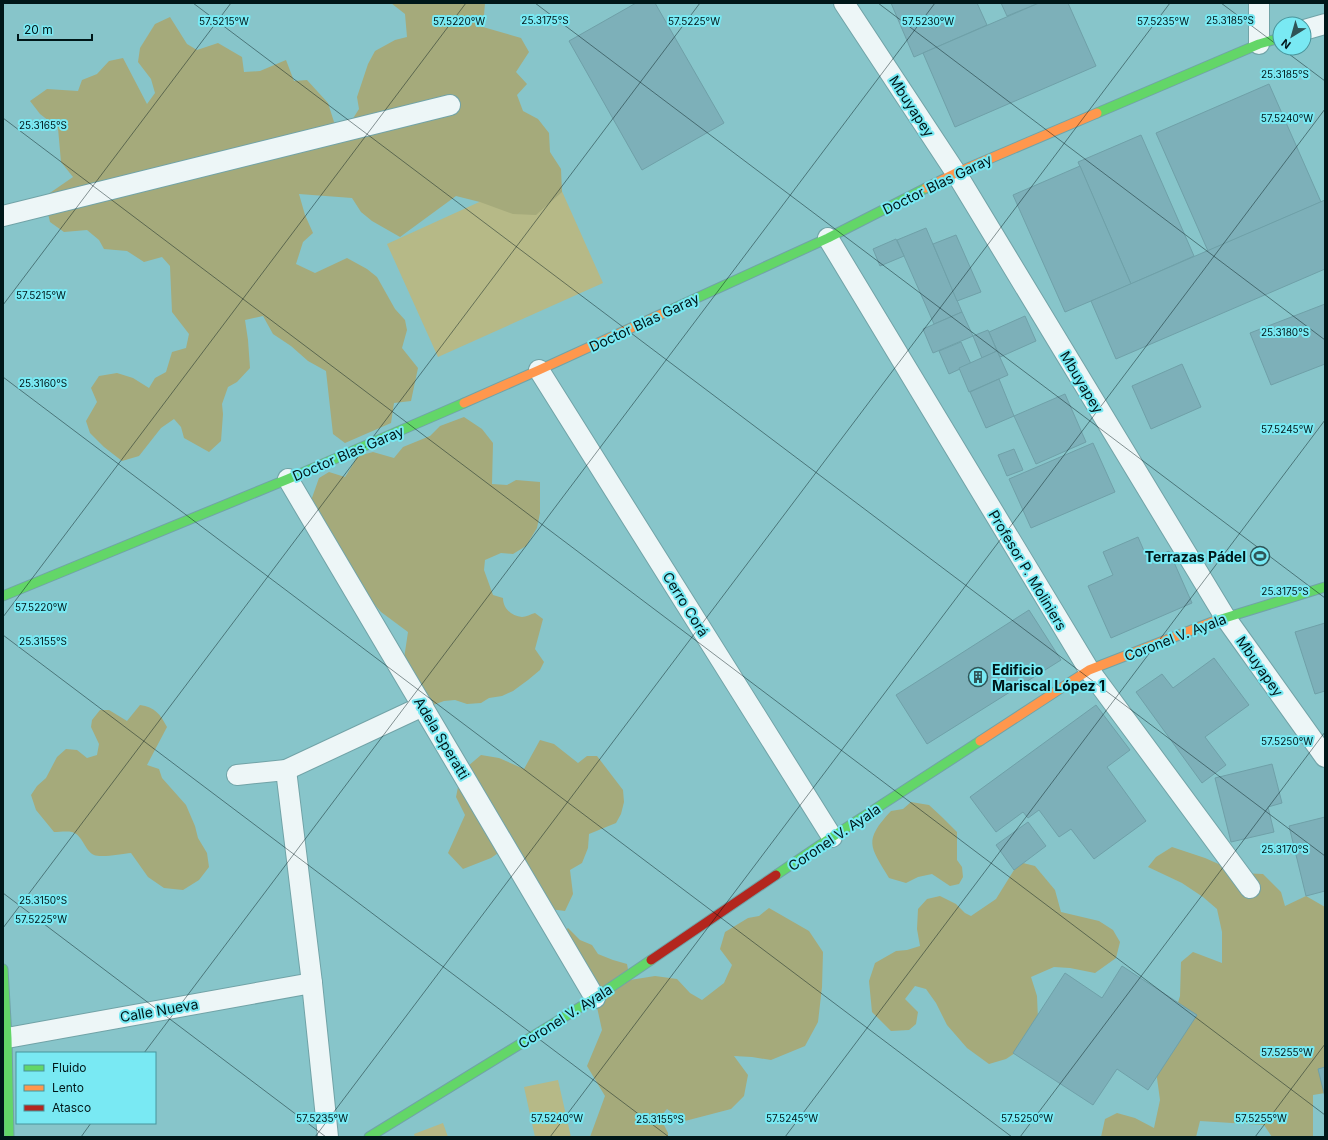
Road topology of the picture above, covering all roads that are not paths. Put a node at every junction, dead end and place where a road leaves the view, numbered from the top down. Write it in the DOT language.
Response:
graph roads {
  1 [pos="844,3"];
  2 [pos="1259,3"];
  3 [pos="1325,24"];
  4 [pos="1312,28"];
  5 [pos="1272,40"];
  6 [pos="1259,44"];
  7 [pos="450,105"];
  8 [pos="956,173"];
  9 [pos="3,216"];
  10 [pos="828,238"];
  11 [pos="539,370"];
  12 [pos="288,478"];
  13 [pos="1325,587"];
  14 [pos="3,596"];
  15 [pos="1225,618"];
  16 [pos="1089,670"];
  17 [pos="422,706"];
  18 [pos="1325,757"];
  19 [pos="286,770"];
  20 [pos="237,775"];
  21 [pos="832,837"];
  22 [pos="1250,888"];
  23 [pos="3,969"];
  24 [pos="312,983"];
  25 [pos="596,998"];
  26 [pos="7,1038"];
  27 [pos="10,1137"];
  28 [pos="328,1137"];
  29 [pos="368,1137"];
  1 -- 8 [label="street, Mbuyapey"];
  2 -- 6 [label="street"];
  3 -- 4 [label="street"];
  5 -- 6 [label="street, Doctor Blas Garay"];
  6 -- 8 [label="street, Doctor Blas Garay"];
  7 -- 9 [label="street"];
  8 -- 10 [label="street, Doctor Blas Garay"];
  8 -- 15 [label="street, Mbuyapey"];
  10 -- 11 [label="street, Doctor Blas Garay"];
  10 -- 16 [label="street, Profesor P. Moliniers"];
  11 -- 12 [label="street, Doctor Blas Garay"];
  11 -- 21 [label="street, Cerro Corá"];
  12 -- 14 [label="street, Doctor Blas Garay"];
  12 -- 17 [label="street, Adela Speratti"];
  13 -- 15 [label="street, Coronel V. Ayala"];
  15 -- 16 [label="street, Coronel V. Ayala"];
  15 -- 18 [label="street, Mbuyapey"];
  16 -- 21 [label="street, Coronel V. Ayala"];
  16 -- 22 [label="street, Profesor P. Moliniers"];
  17 -- 19 [label="street"];
  17 -- 25 [label="street, Adela Speratti"];
  19 -- 20 [label="street"];
  19 -- 24 [label="street"];
  21 -- 25 [label="street, Coronel V. Ayala"];
  23 -- 26 [label="street"];
  24 -- 26 [label="street, Calle Nueva"];
  24 -- 28 [label="street"];
  25 -- 29 [label="street, Coronel V. Ayala"];
  26 -- 27 [label="street"];
}
